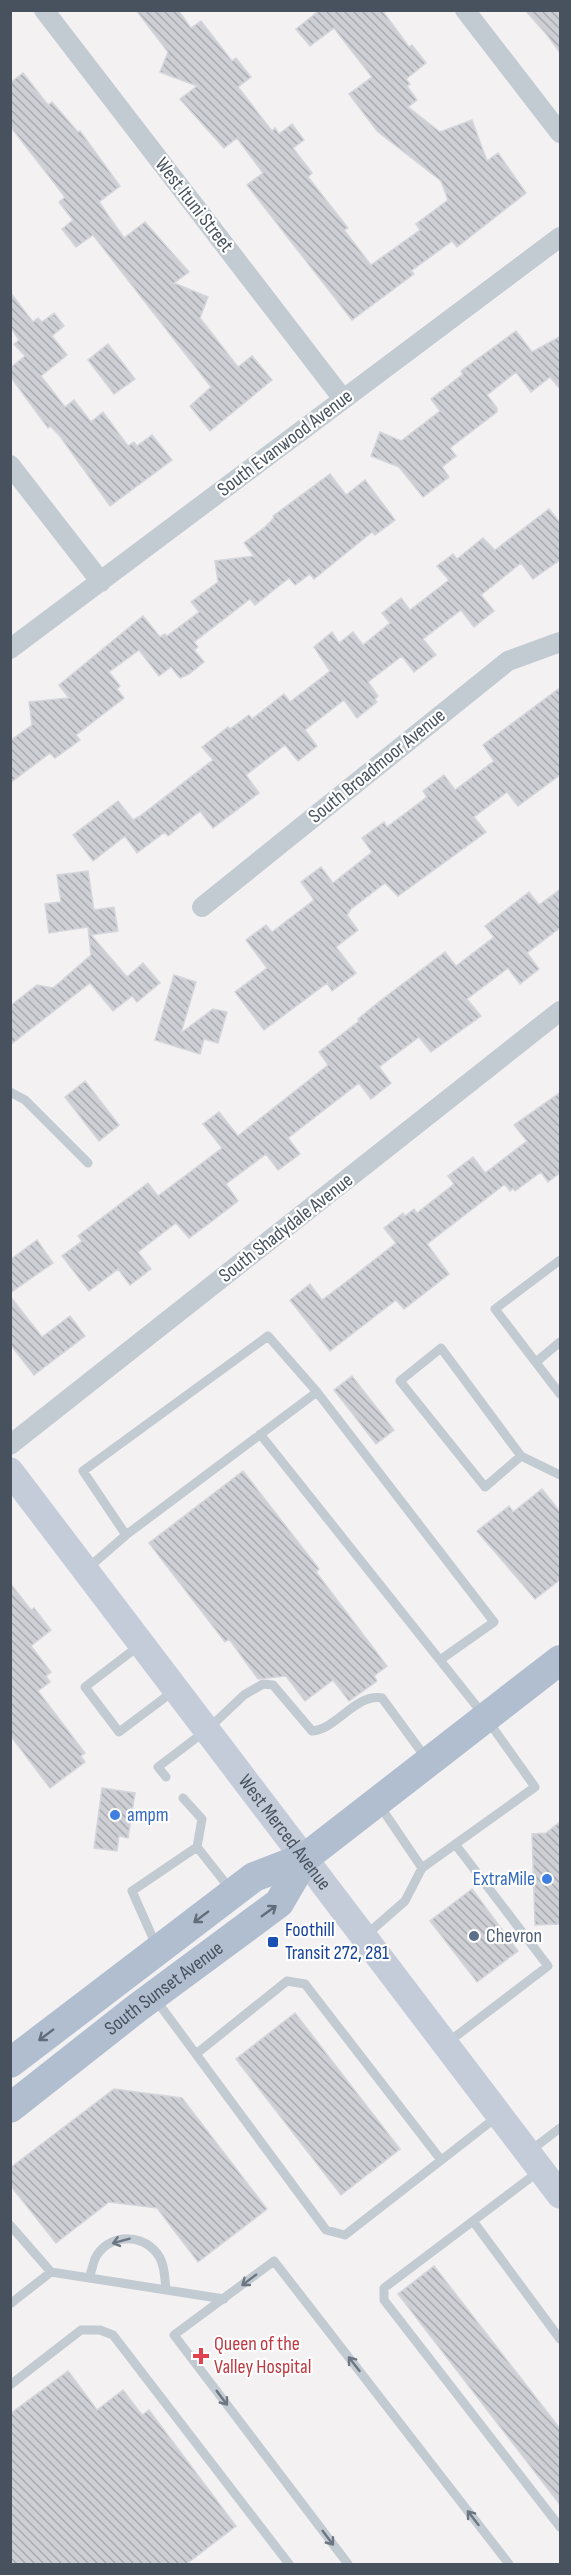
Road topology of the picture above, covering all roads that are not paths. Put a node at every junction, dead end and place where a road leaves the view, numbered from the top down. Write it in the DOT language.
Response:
graph roads {
  1 [pos="44,10"];
  2 [pos="465,10"];
  3 [pos="561,133"];
  4 [pos="561,237"];
  5 [pos="344,399"];
  6 [pos="10,465"];
  7 [pos="101,582"];
  8 [pos="561,642"];
  9 [pos="10,649"];
  10 [pos="202,907"];
  11 [pos="561,1011"];
  12 [pos="10,1092"];
  13 [pos="88,1163"];
  14 [pos="561,1260"];
  15 [pos="561,1342"];
  16 [pos="536,1362"];
  17 [pos="316,1392"];
  18 [pos="561,1394"];
  19 [pos="260,1434"];
  20 [pos="10,1445"];
  21 [pos="521,1456"];
  22 [pos="10,1471"];
  23 [pos="561,1475"];
  24 [pos="126,1535"];
  25 [pos="86,1569"];
  26 [pos="142,1643"];
  27 [pos="440,1660"];
  28 [pos="561,1660"];
  29 [pos="177,1688"];
  30 [pos="486,1718"];
  31 [pos="208,1729"];
  32 [pos="429,1762"];
  33 [pos="166,1777"];
  34 [pos="183,1798"];
  35 [pos="377,1802"];
  36 [pos="455,1844"];
  37 [pos="197,1847"];
  38 [pos="306,1857"];
  39 [pos="422,1868"];
  40 [pos="233,1893"];
  41 [pos="365,1936"];
  42 [pos="159,1950"];
  43 [pos="153,1997"];
  44 [pos="446,2044"];
  45 [pos="196,2054"];
  46 [pos="10,2063"];
  47 [pos="10,2109"];
  48 [pos="500,2114"];
  49 [pos="561,2128"];
  50 [pos="441,2160"];
  51 [pos="535,2161"];
  52 [pos="561,2195"];
  53 [pos="473,2221"];
  54 [pos="10,2226"];
  55 [pos="51,2272"];
  56 [pos="89,2277"];
  57 [pos="166,2290"];
  58 [pos="13,2298"];
  59 [pos="224,2299"];
  60 [pos="561,2339"];
  61 [pos="10,2385"];
  62 [pos="561,2527"];
  63 [pos="289,2565"];
  64 [pos="348,2565"];
  65 [pos="509,2565"];
  1 -- 5 [label="street, West Ituni Street"];
  2 -- 3 [label="street"];
  4 -- 5 [label="street, South Evanwood Avenue"];
  5 -- 7 [label="street, South Evanwood Avenue"];
  6 -- 7 [label="street"];
  7 -- 9 [label="street, South Evanwood Avenue"];
  8 -- 10 [label="street, South Broadmoor Avenue"];
  11 -- 20 [label="street, South Shadydale Avenue"];
  12 -- 13 [label="lane"];
  14 -- 16 [label="lane"];
  15 -- 16 [label="lane"];
  16 -- 18 [label="lane"];
  17 -- 19 [label="lane"];
  17 -- 24 [label="lane"];
  17 -- 27 [label="lane"];
  19 -- 24 [label="lane"];
  19 -- 27 [label="lane"];
  21 -- 21 [label="lane"];
  21 -- 23 [label="lane"];
  22 -- 25 [label="street, West Merced Avenue"];
  24 -- 25 [label="lane"];
  25 -- 26 [label="street, West Merced Avenue"];
  26 -- 29 [label="street, West Merced Avenue"];
  26 -- 29 [label="lane"];
  27 -- 30 [label="lane"];
  28 -- 30 [label="main road, South Sunset Avenue"];
  29 -- 31 [label="street, West Merced Avenue"];
  30 -- 32 [label="main road, South Sunset Avenue"];
  30 -- 36 [label="lane"];
  31 -- 32 [label="lane"];
  31 -- 33 [label="lane"];
  31 -- 38 [label="street, West Merced Avenue"];
  32 -- 35 [label="main road, South Sunset Avenue"];
  34 -- 37 [label="lane"];
  35 -- 38 [label="main road, South Sunset Avenue"];
  35 -- 39 [label="lane"];
  36 -- 39 [label="lane"];
  36 -- 44 [label="lane"];
  37 -- 40 [label="lane"];
  37 -- 42 [label="lane"];
  38 -- 40 [label="main road, South Sunset Avenue"];
  38 -- 41 [label="street, West Merced Avenue"];
  43 -- 38 [label="main road, South Sunset Avenue, one-way"];
  39 -- 41 [label="lane"];
  40 -- 42 [label="main road, South Sunset Avenue, one-way"];
  41 -- 44 [label="street, West Merced Avenue"];
  42 -- 46 [label="main road, South Sunset Avenue, one-way"];
  43 -- 45 [label="lane"];
  43 -- 47 [label="main road, South Sunset Avenue"];
  44 -- 48 [label="street, West Merced Avenue"];
  45 -- 50 [label="lane"];
  45 -- 50 [label="lane"];
  48 -- 50 [label="lane"];
  48 -- 51 [label="street, West Merced Avenue"];
  49 -- 51 [label="lane"];
  51 -- 52 [label="street, West Merced Avenue"];
  51 -- 53 [label="lane"];
  53 -- 60 [label="lane"];
  53 -- 62 [label="lane"];
  54 -- 55 [label="lane"];
  55 -- 56 [label="lane"];
  55 -- 58 [label="lane"];
  56 -- 57 [label="lane"];
  57 -- 56 [label="lane, one-way"];
  57 -- 59 [label="lane"];
  59 -- 64 [label="lane, one-way"];
  65 -- 59 [label="lane, one-way"];
  61 -- 63 [label="lane"];
}
